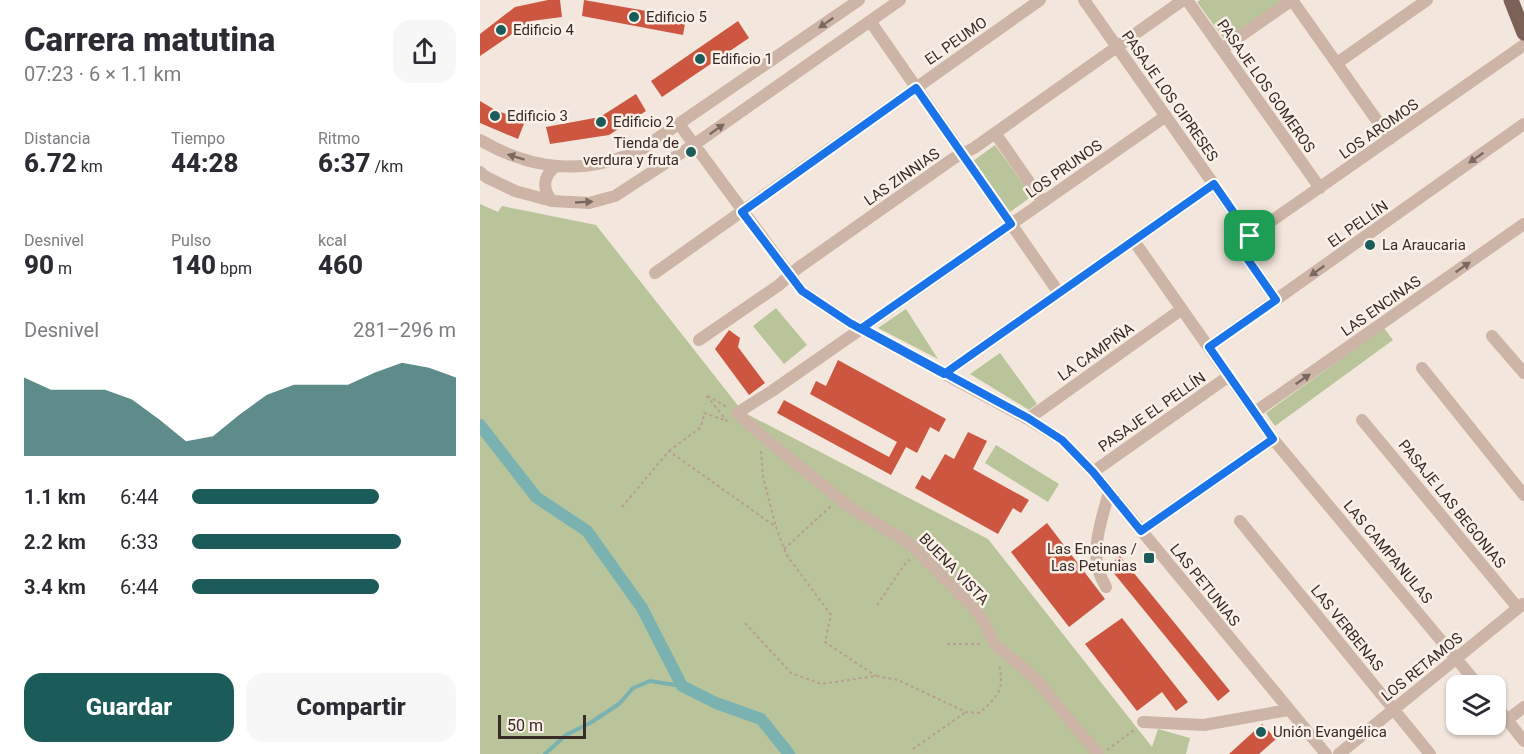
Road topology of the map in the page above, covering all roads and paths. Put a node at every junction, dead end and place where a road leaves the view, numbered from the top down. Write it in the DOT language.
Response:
graph roads {
  1 [pos="859,0"];
  2 [pos="900,0"];
  3 [pos="1040,0"];
  4 [pos="1084,0"];
  5 [pos="1185,0"];
  6 [pos="1292,0"];
  7 [pos="1427,0"];
  8 [pos="1511,0"];
  9 [pos="870,21"];
  10 [pos="1524,33"];
  11 [pos="1524,45"];
  12 [pos="1117,47"];
  13 [pos="1222,49"];
  14 [pos="1336,63"];
  15 [pos="916,88"];
  16 [pos="1166,116"];
  17 [pos="679,124"];
  18 [pos="1524,124"];
  19 [pos="995,133"];
  20 [pos="1390,139"];
  21 [pos="480,140"];
  22 [pos="695,144"];
  23 [pos="962,154"];
  24 [pos="555,167"];
  25 [pos="482,175"];
  26 [pos="1214,184"];
  27 [pos="1320,188"];
  28 [pos="552,201"];
  29 [pos="1043,202"];
  30 [pos="742,212"];
  31 [pos="1011,224"];
  32 [pos="1524,224"];
  33 [pos="1250,236"];
  34 [pos="1134,241"];
  35 [pos="655,273"];
  36 [pos="789,276"];
  37 [pos="1059,293"];
  38 [pos="1276,300"];
  39 [pos="1182,309"];
  40 [pos="862,328"];
  41 [pos="1492,336"];
  42 [pos="699,340"];
  43 [pos="1209,347"];
  44 [pos="1422,368"];
  45 [pos="1524,373"];
  46 [pos="944,374"];
  47 [pos="1229,376"];
  48 [pos="1255,412"];
  49 [pos="737,413"];
  50 [pos="1028,418"];
  51 [pos="1362,420"];
  52 [pos="760,434"];
  53 [pos="1273,439"];
  54 [pos="669,451"];
  55 [pos="1093,472"];
  56 [pos="1109,492"];
  57 [pos="1524,495"];
  58 [pos="839,498"];
  59 [pos="622,507"];
  60 [pos="1240,521"];
  61 [pos="776,527"];
  62 [pos="1141,531"];
  63 [pos="784,549"];
  64 [pos="922,556"];
  65 [pos="1106,588"];
  66 [pos="877,605"];
  67 [pos="1521,606"];
  68 [pos="745,623"];
  69 [pos="947,644"];
  70 [pos="994,644"];
  71 [pos="1456,658"];
  72 [pos="1470,675"];
  73 [pos="876,676"];
  74 [pos="1524,707"];
  75 [pos="1394,709"];
  76 [pos="1288,710"];
  77 [pos="966,712"];
  78 [pos="1507,720"];
  79 [pos="1143,722"];
  80 [pos="1524,741"];
  81 [pos="913,749"];
  82 [pos="1100,754"];
  83 [pos="1326,754"];
  84 [pos="1339,754"];
  85 [pos="1430,754"];
  1 -- 17 [label="street, one-way"];
  2 -- 9 [label="street"];
  3 -- 15 [label="street, EL PEUMO"];
  4 -- 12 [label="street, PASAJE LOS CIPRESES"];
  5 -- 12 [label="street, LAS ZINNIAS"];
  5 -- 13 [label="street, PASAJE LOS GOMEROS"];
  6 -- 13 [label="street"];
  6 -- 14 [label="street"];
  7 -- 14 [label="street"];
  8 -- 10 [label="main road"];
  9 -- 15 [label="street"];
  22 -- 9 [label="street, one-way"];
  11 -- 20 [label="street, LOS AROMOS"];
  12 -- 16 [label="street, PASAJE LOS CIPRESES"];
  12 -- 19 [label="street, LAS ZINNIAS"];
  13 -- 27 [label="street, PASAJE LOS GOMEROS"];
  14 -- 20 [label="street"];
  15 -- 23 [label="street"];
  15 -- 30 [label="street, EL PEUMO"];
  16 -- 26 [label="street, PASAJE LOS CIPRESES"];
  16 -- 29 [label="street, LOS PRUNOS"];
  17 -- 22 [label="street, LAS PETUNIAS"];
  17 -- 24 [label="street"];
  18 -- 38 [label="street, EL PELLÍN, one-way"];
  19 -- 23 [label="street, LAS ZINNIAS"];
  19 -- 29 [label="street"];
  20 -- 27 [label="street, LOS AROMOS"];
  24 -- 21 [label="street, one-way"];
  28 -- 22 [label="street, one-way"];
  22 -- 30 [label="street, LAS PETUNIAS"];
  23 -- 31 [label="street"];
  23 -- 36 [label="street, LAS ZINNIAS"];
  24 -- 28 [label="street"];
  25 -- 28 [label="street"];
  26 -- 33 [label="street, PASAJE LOS CIPRESES"];
  26 -- 34 [label="street"];
  27 -- 33 [label="street, LOS AROMOS"];
  29 -- 31 [label="street, LOS PRUNOS"];
  30 -- 35 [label="street, EL PEUMO"];
  30 -- 36 [label="street, LAS PETUNIAS"];
  31 -- 37 [label="street"];
  31 -- 40 [label="street, LOS PRUNOS"];
  48 -- 32 [label="street, LAS ENCINAS, one-way"];
  33 -- 38 [label="street"];
  34 -- 37 [label="street"];
  34 -- 39 [label="street, LAS CAMPANULAS"];
  36 -- 40 [label="street, LAS PETUNIAS"];
  36 -- 42 [label="street, LAS ZINNIAS"];
  37 -- 46 [label="street"];
  38 -- 43 [label="street, EL PELLÍN"];
  39 -- 43 [label="street, LAS CAMPANULAS"];
  39 -- 50 [label="street, LA CAMPIÑA"];
  40 -- 46 [label="street, LAS PETUNIAS"];
  40 -- 49 [label="street, LOS PRUNOS"];
  41 -- 45 [label="street"];
  43 -- 47 [label="street, LAS CAMPANULAS"];
  44 -- 57 [label="street"];
  46 -- 50 [label="street, LAS PETUNIAS"];
  47 -- 48 [label="street, LAS CAMPANULAS"];
  47 -- 55 [label="street, PASAJE EL PELLÍN"];
  48 -- 53 [label="street, LAS CAMPANULAS"];
  49 -- 52 [label="street, BUENA VISTA"];
  49 -- 54 [label="path"];
  50 -- 55 [label="street, LAS PETUNIAS"];
  51 -- 67 [label="street, PASAJE LAS BEGONIAS"];
  52 -- 58 [label="street, BUENA VISTA"];
  52 -- 61 [label="path"];
  53 -- 62 [label="street"];
  53 -- 71 [label="street, LAS CAMPANULAS"];
  54 -- 59 [label="path"];
  54 -- 61 [label="path"];
  55 -- 56 [label="street, LAS PETUNIAS"];
  56 -- 62 [label="street, LAS PETUNIAS"];
  56 -- 65 [label="street"];
  58 -- 63 [label="path"];
  58 -- 64 [label="street, BUENA VISTA"];
  60 -- 75 [label="street, LAS VERBENAS"];
  61 -- 63 [label="path"];
  62 -- 76 [label="street, LAS PETUNIAS"];
  63 -- 73 [label="path"];
  64 -- 66 [label="path"];
  64 -- 70 [label="street, BUENA VISTA"];
  67 -- 71 [label="street, LOS RETAMOS"];
  68 -- 73 [label="path"];
  69 -- 70 [label="path"];
  70 -- 77 [label="path"];
  70 -- 82 [label="street, BUENA VISTA"];
  71 -- 72 [label="street, LAS CAMPANULAS"];
  71 -- 75 [label="street, LOS RETAMOS"];
  73 -- 77 [label="path"];
  74 -- 78 [label="street"];
  75 -- 84 [label="street, LOS RETAMOS"];
  75 -- 85 [label="street, LAS VERBENAS"];
  76 -- 79 [label="street"];
  76 -- 83 [label="street, LAS PETUNIAS"];
  77 -- 81 [label="path"];
  78 -- 80 [label="street"];
  79 -- 82 [label="path"];
}
